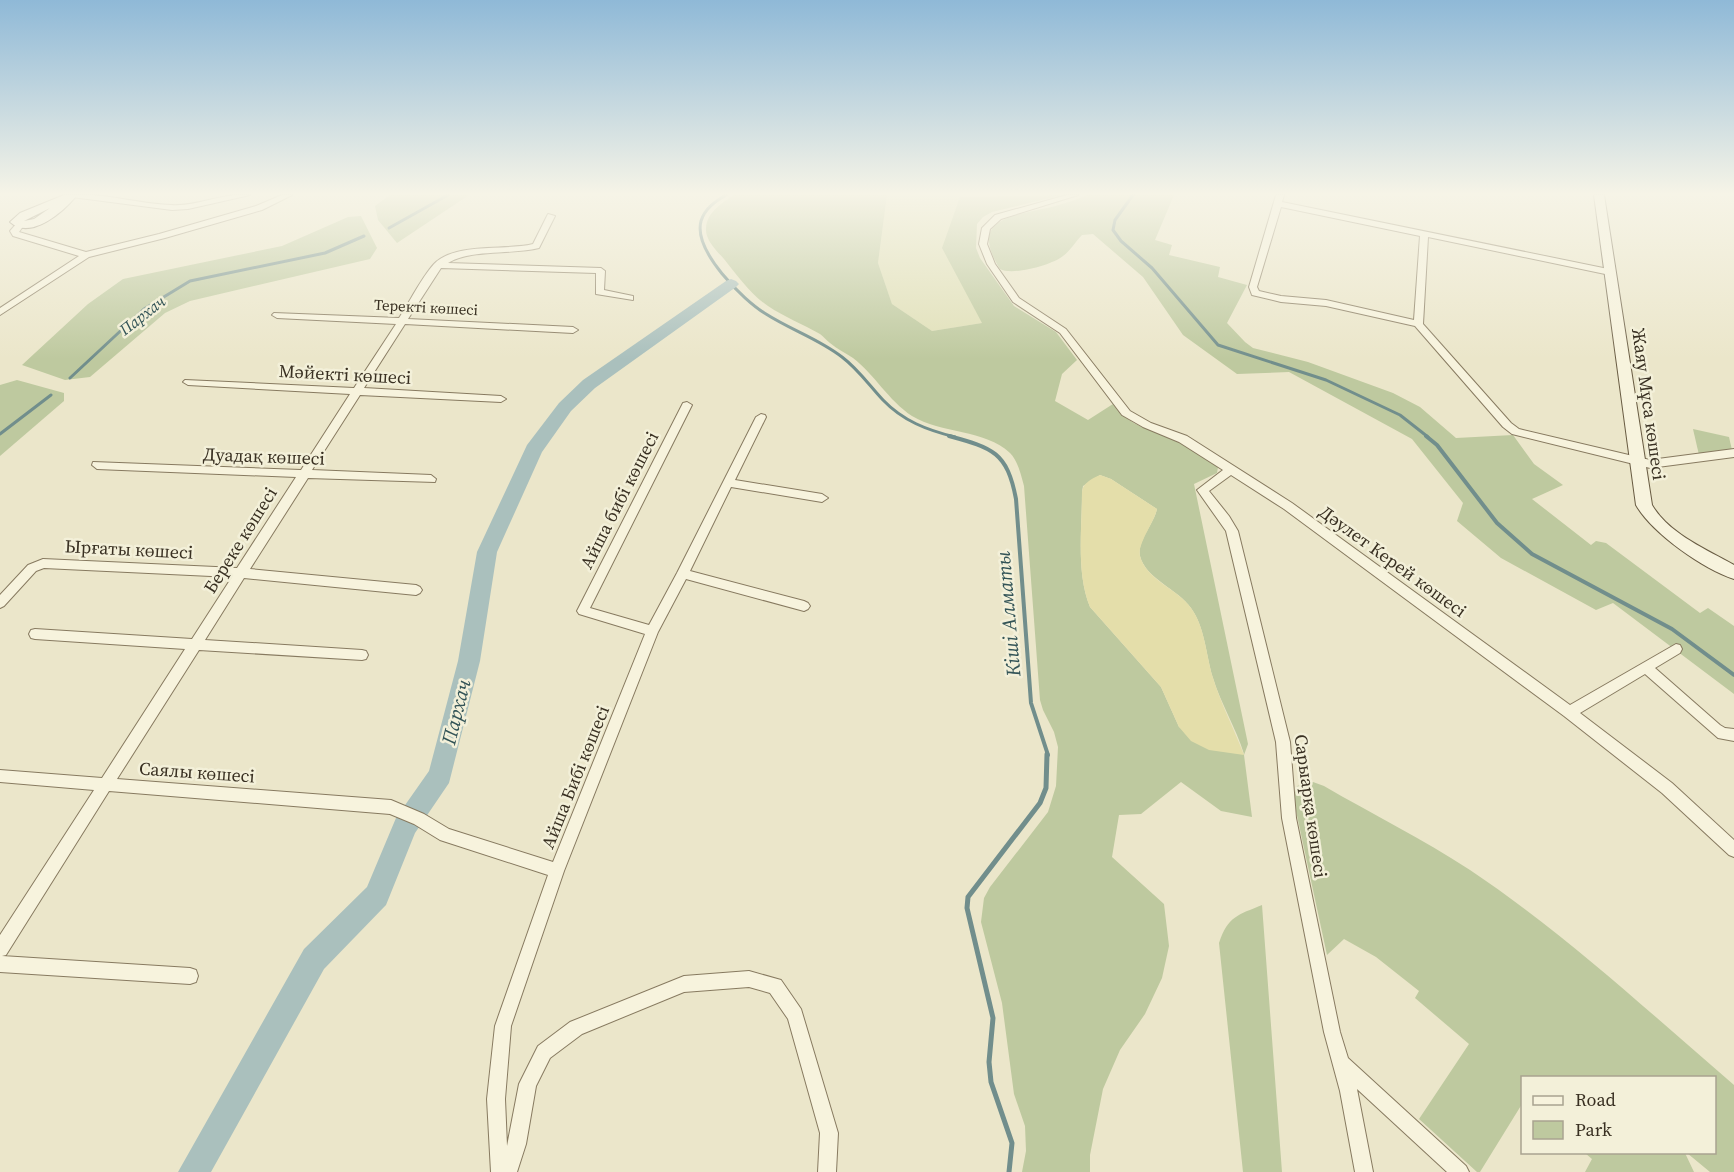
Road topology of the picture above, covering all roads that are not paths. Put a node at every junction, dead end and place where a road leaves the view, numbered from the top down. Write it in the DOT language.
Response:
graph roads {
  1 [pos="68,250"];
  2 [pos="107,250"];
  3 [pos="520,250"];
  4 [pos="985,250"];
  5 [pos="1264,250"];
  6 [pos="1424,250"];
  7 [pos="1501,250"];
  8 [pos="1607,250"];
  9 [pos="86,255"];
  10 [pos="438,265"];
  11 [pos="1610,272"];
  12 [pos="630,298"];
  13 [pos="0,312"];
  14 [pos="277,315"];
  15 [pos="404,321"];
  16 [pos="1418,324"];
  17 [pos="573,330"];
  18 [pos="188,382"];
  19 [pos="357,392"];
  20 [pos="501,399"];
  21 [pos="687,405"];
  22 [pos="761,417"];
  23 [pos="1734,453"];
  24 [pos="1638,462"];
  25 [pos="96,465"];
  26 [pos="1231,469"];
  27 [pos="303,474"];
  28 [pos="431,479"];
  29 [pos="728,483"];
  30 [pos="822,498"];
  31 [pos="240,573"];
  32 [pos="1734,573"];
  33 [pos="683,574"];
  34 [pos="416,590"];
  35 [pos="0,603"];
  36 [pos="804,606"];
  37 [pos="652,631"];
  38 [pos="35,634"];
  39 [pos="195,644"];
  40 [pos="1676,650"];
  41 [pos="362,655"];
  42 [pos="1646,667"];
  43 [pos="1569,712"];
  44 [pos="1734,735"];
  45 [pos="0,776"];
  46 [pos="105,785"];
  47 [pos="1734,850"];
  48 [pos="557,870"];
  49 [pos="0,949"];
  50 [pos="0,964"];
  51 [pos="190,975"];
  52 [pos="1339,1060"];
  53 [pos="500,1172"];
  54 [pos="508,1172"];
  55 [pos="827,1172"];
  56 [pos="1364,1172"];
  57 [pos="1460,1172"];
  1 -- 9 [label="street"];
  2 -- 9 [label="street"];
  3 -- 10 [label="street"];
  4 -- 26 [label="street, Дәулет Керей көшесі"];
  5 -- 16 [label="street"];
  6 -- 16 [label="street"];
  7 -- 11 [label="street"];
  8 -- 11 [label="street, Жаяу Мұса көшесі"];
  9 -- 13 [label="street"];
  10 -- 12 [label="street"];
  10 -- 15 [label="street, Береке көшесі"];
  11 -- 24 [label="street, Жаяу Мұса көшесі"];
  14 -- 15 [label="street, Теректі көшесі"];
  15 -- 17 [label="street, Теректі көшесі"];
  15 -- 19 [label="street, Береке көшесі"];
  16 -- 24 [label="street"];
  18 -- 19 [label="street, Мәйекті көшесі"];
  19 -- 20 [label="street, Мәйекті көшесі"];
  19 -- 27 [label="street, Береке көшесі"];
  21 -- 37 [label="street, Айша бибі көшесі"];
  22 -- 29 [label="street, Айша Бибі көшесі"];
  23 -- 24 [label="street"];
  24 -- 32 [label="street, Жаяу Мұса көшесі"];
  25 -- 27 [label="street, Дуадақ көшесі"];
  26 -- 43 [label="street, Дәулет Керей көшесі"];
  26 -- 52 [label="street, Сарыарқа көшесі"];
  27 -- 28 [label="street, Дуадақ көшесі"];
  27 -- 31 [label="street, Береке көшесі"];
  29 -- 30 [label="street"];
  29 -- 33 [label="street, Айша Бибі көшесі"];
  31 -- 34 [label="street, Ырғаты көшесі"];
  31 -- 35 [label="street, Ырғаты көшесі"];
  31 -- 39 [label="street, Береке көшесі"];
  33 -- 36 [label="street"];
  33 -- 37 [label="street, Айша Бибі көшесі"];
  37 -- 48 [label="street, Айша Бибі көшесі"];
  38 -- 39 [label="street"];
  39 -- 41 [label="street"];
  39 -- 46 [label="street, Береке көшесі"];
  40 -- 42 [label="street"];
  42 -- 43 [label="street"];
  42 -- 44 [label="street"];
  43 -- 47 [label="street, Дәулет Керей көшесі"];
  45 -- 46 [label="street, Саялы көшесі"];
  46 -- 48 [label="street, Саялы көшесі"];
  46 -- 49 [label="street, Береке көшесі"];
  48 -- 53 [label="street, Айша Бибі көшесі"];
  50 -- 51 [label="street"];
  52 -- 56 [label="street, Сарыарқа көшесі"];
  52 -- 57 [label="street"];
  54 -- 55 [label="street"];
}
